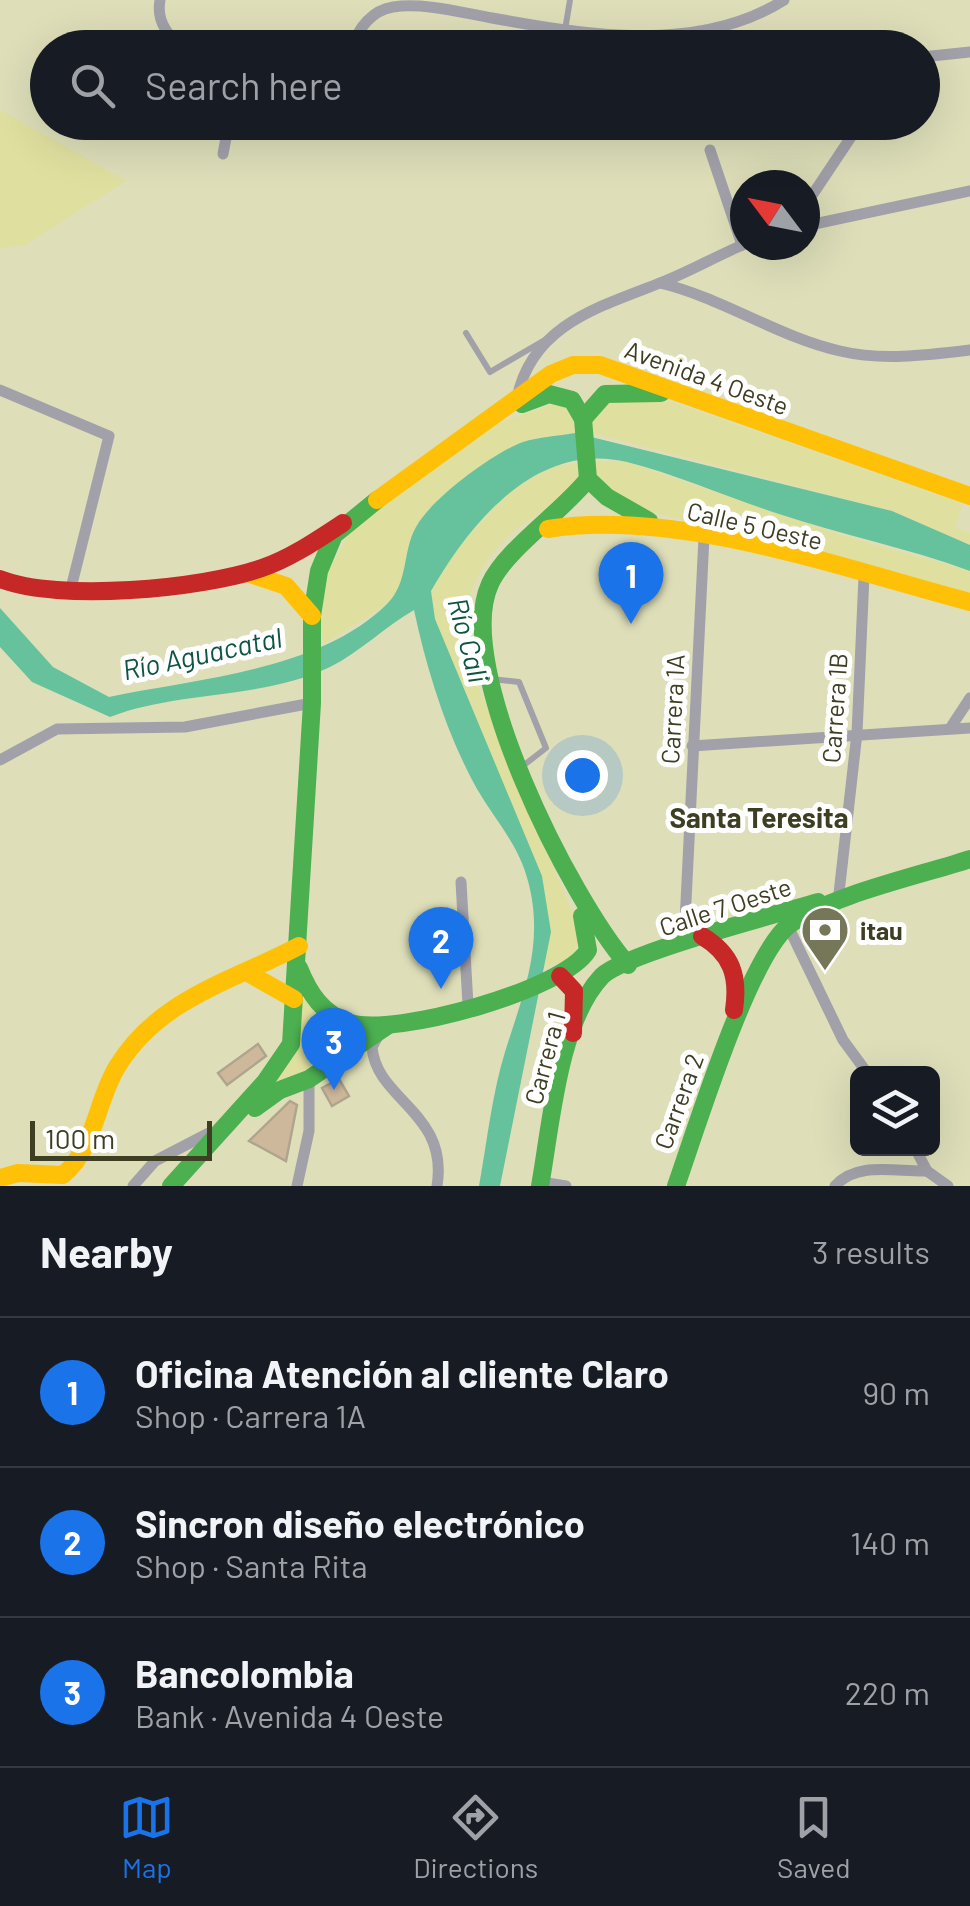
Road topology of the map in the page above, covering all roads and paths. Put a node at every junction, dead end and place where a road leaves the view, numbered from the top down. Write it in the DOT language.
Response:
graph roads {
  1 [pos="160,0"];
  2 [pos="570,0"];
  3 [pos="784,0"];
  4 [pos="165,30"];
  5 [pos="362,30"];
  6 [pos="552,30"];
  7 [pos="565,30"];
  8 [pos="703,30"];
  9 [pos="970,52"];
  10 [pos="940,55"];
  11 [pos="226,140"];
  12 [pos="850,140"];
  13 [pos="710,150"];
  14 [pos="223,154"];
  15 [pos="820,184"];
  16 [pos="970,191"];
  17 [pos="730,206"];
  18 [pos="820,223"];
  19 [pos="730,251"];
  20 [pos="660,283"];
  21 [pos="466,333"];
  22 [pos="544,341"];
  23 [pos="970,350"];
  24 [pos="0,390"];
  25 [pos="673,392"];
  26 [pos="517,398"];
  27 [pos="490,418"];
  28 [pos="583,423"];
  29 [pos="587,475"];
  30 [pos="970,496"];
  31 [pos="347,521"];
  32 [pos="529,536"];
  33 [pos="704,537"];
  34 [pos="247,573"];
  35 [pos="864,576"];
  36 [pos="0,579"];
  37 [pos="70,592"];
  38 [pos="970,602"];
  39 [pos="312,622"];
  40 [pos="486,678"];
  41 [pos="312,694"];
  42 [pos="970,698"];
  43 [pos="951,728"];
  44 [pos="970,728"];
  45 [pos="858,732"];
  46 [pos="692,746"];
  47 [pos="0,760"];
  48 [pos="523,766"];
  49 [pos="970,859"];
  50 [pos="460,882"];
  51 [pos="576,892"];
  52 [pos="838,902"];
  53 [pos="783,920"];
  54 [pos="693,939"];
  55 [pos="299,946"];
  56 [pos="766,956"];
  57 [pos="801,957"];
  58 [pos="628,965"];
  59 [pos="248,973"];
  60 [pos="557,977"];
  61 [pos="294,999"];
  62 [pos="468,1005"];
  63 [pos="389,1025"];
  64 [pos="573,1033"];
  65 [pos="730,1035"];
  66 [pos="292,1044"];
  67 [pos="862,1066"];
  68 [pos="309,1079"];
  69 [pos="217,1129"];
  70 [pos="919,1156"];
  71 [pos="186,1165"];
  72 [pos="927,1171"];
  73 [pos="0,1178"];
  74 [pos="540,1184"];
  75 [pos="134,1186"];
  76 [pos="170,1186"];
  77 [pos="297,1186"];
  78 [pos="437,1186"];
  79 [pos="566,1186"];
  80 [pos="676,1186"];
  81 [pos="835,1186"];
  82 [pos="948,1186"];
  1 -- 4 [label="street"];
  2 -- 7 [label="lane"];
  3 -- 8 [label="street"];
  5 -- 6 [label="street"];
  9 -- 10 [label="street"];
  11 -- 14 [label="street"];
  12 -- 15 [label="street"];
  13 -- 17 [label="street"];
  16 -- 18 [label="street"];
  19 -- 20 [label="street"];
  20 -- 22 [label="street"];
  20 -- 23 [label="street"];
  21 -- 22 [label="lane"];
  22 -- 26 [label="street"];
  24 -- 37 [label="street"];
  25 -- 26 [label="main road, Avenida 4 Oeste"];
  25 -- 28 [label="main road"];
  25 -- 30 [label="main road, Avenida 4 Oeste"];
  26 -- 27 [label="main road, Avenida 4 Oeste"];
  27 -- 28 [label="main road"];
  27 -- 31 [label="main road, Avenida 4 Oeste"];
  28 -- 29 [label="main road"];
  29 -- 32 [label="main road"];
  29 -- 33 [label="main road"];
  31 -- 34 [label="main road, Avenida 4 Oeste"];
  31 -- 39 [label="main road, Avenida 4 Oeste"];
  32 -- 33 [label="main road, Calle 5 Oeste"];
  32 -- 40 [label="main road"];
  33 -- 35 [label="main road, Calle 5 Oeste"];
  33 -- 46 [label="street, Carrera 1A"];
  34 -- 37 [label="main road, Avenida 4 Oeste"];
  34 -- 39 [label="main road, Avenida 4 Oeste"];
  35 -- 38 [label="main road, Calle 5 Oeste"];
  35 -- 45 [label="street, Carrera 1B"];
  36 -- 37 [label="main road, Avenida 4 Oeste"];
  39 -- 41 [label="main road, Avenida 4 Oeste"];
  40 -- 48 [label="main road"];
  40 -- 48 [label="lane"];
  41 -- 47 [label="street"];
  41 -- 55 [label="main road, Avenida 4 Oeste"];
  42 -- 43 [label="street"];
  43 -- 44 [label="street"];
  43 -- 45 [label="street"];
  45 -- 46 [label="street"];
  45 -- 52 [label="street, Carrera 1B"];
  46 -- 54 [label="street, Carrera 1A"];
  48 -- 51 [label="main road"];
  49 -- 52 [label="main road, Calle 7 Oeste"];
  50 -- 62 [label="street"];
  51 -- 58 [label="main road"];
  51 -- 60 [label="main road"];
  52 -- 53 [label="main road, Calle 7 Oeste"];
  53 -- 54 [label="main road, Calle 7 Oeste"];
  53 -- 56 [label="main road, Carrera 2"];
  53 -- 57 [label="street"];
  54 -- 58 [label="main road, Calle 7 Oeste"];
  54 -- 65 [label="main road, Carrera 2"];
  55 -- 59 [label="main road"];
  55 -- 61 [label="main road, Avenida 4 Oeste"];
  55 -- 63 [label="main road"];
  56 -- 57 [label="street"];
  56 -- 65 [label="main road, Carrera 2"];
  57 -- 67 [label="street"];
  58 -- 64 [label="main road, Carrera 1"];
  59 -- 61 [label="main road"];
  59 -- 73 [label="main road"];
  60 -- 62 [label="main road"];
  60 -- 64 [label="main road"];
  61 -- 66 [label="main road, Avenida 4 Oeste"];
  62 -- 63 [label="main road"];
  63 -- 68 [label="main road"];
  63 -- 78 [label="street"];
  64 -- 74 [label="main road, Carrera 1"];
  65 -- 80 [label="main road, Carrera 2"];
  66 -- 68 [label="main road"];
  66 -- 69 [label="main road"];
  68 -- 71 [label="main road"];
  68 -- 77 [label="street"];
  69 -- 71 [label="main road"];
  69 -- 75 [label="street"];
  70 -- 72 [label="street"];
  71 -- 76 [label="main road"];
  72 -- 81 [label="street"];
  72 -- 82 [label="street"];
  74 -- 79 [label="street"];
}
